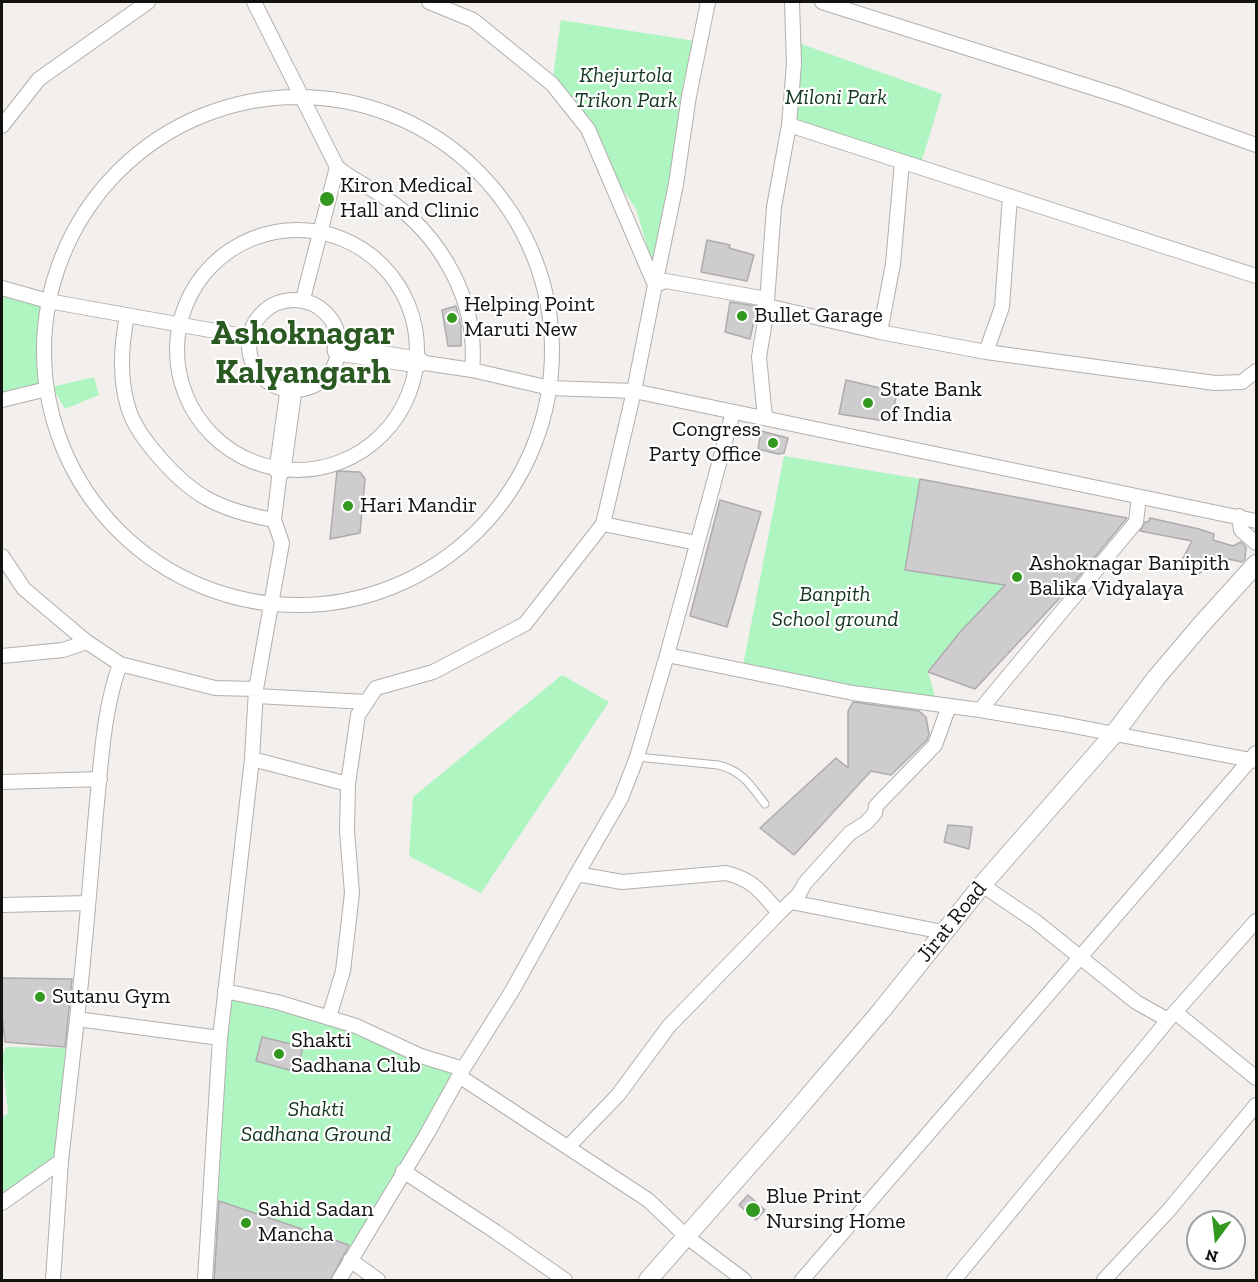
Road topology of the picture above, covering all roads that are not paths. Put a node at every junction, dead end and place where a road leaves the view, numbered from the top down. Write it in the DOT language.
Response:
graph roads {
  1 [pos="148,2"];
  2 [pos="254,2"];
  3 [pos="429,2"];
  4 [pos="708,2"];
  5 [pos="792,2"];
  6 [pos="822,2"];
  7 [pos="301,97"];
  8 [pos="789,125"];
  9 [pos="2,126"];
  10 [pos="1257,144"];
  11 [pos="902,162"];
  12 [pos="337,167"];
  13 [pos="1010,196"];
  14 [pos="320,232"];
  15 [pos="1257,276"];
  16 [pos="655,285"];
  17 [pos="2,288"];
  18 [pos="303,299"];
  19 [pos="48,301"];
  20 [pos="767,306"];
  21 [pos="127,316"];
  22 [pos="179,325"];
  23 [pos="880,332"];
  24 [pos="249,338"];
  25 [pos="338,350"];
  26 [pos="986,352"];
  27 [pos="418,362"];
  28 [pos="472,370"];
  29 [pos="1257,371"];
  30 [pos="550,388"];
  31 [pos="47,389"];
  32 [pos="291,390"];
  33 [pos="634,391"];
  34 [pos="2,400"];
  35 [pos="733,411"];
  36 [pos="765,418"];
  37 [pos="280,470"];
  38 [pos="1138,497"];
  39 [pos="1239,516"];
  40 [pos="274,520"];
  41 [pos="1257,521"];
  42 [pos="603,524"];
  43 [pos="697,543"];
  44 [pos="1257,543"];
  45 [pos="2,556"];
  46 [pos="1257,564"];
  47 [pos="272,602"];
  48 [pos="87,642"];
  49 [pos="667,655"];
  50 [pos="2,656"];
  51 [pos="120,664"];
  52 [pos="256,693"];
  53 [pos="367,702"];
  54 [pos="949,706"];
  55 [pos="980,710"];
  56 [pos="1114,734"];
  57 [pos="637,757"];
  58 [pos="1255,758"];
  59 [pos="252,759"];
  60 [pos="100,779"];
  61 [pos="2,782"];
  62 [pos="348,784"];
  63 [pos="765,804"];
  64 [pos="577,874"];
  65 [pos="982,885"];
  66 [pos="791,902"];
  67 [pos="88,903"];
  68 [pos="2,905"];
  69 [pos="779,913"];
  70 [pos="1257,921"];
  71 [pos="944,932"];
  72 [pos="1080,959"];
  73 [pos="225,991"];
  74 [pos="1171,1016"];
  75 [pos="328,1017"];
  76 [pos="77,1019"];
  77 [pos="220,1038"];
  78 [pos="461,1072"];
  79 [pos="1257,1078"];
  80 [pos="1257,1105"];
  81 [pos="568,1147"];
  82 [pos="61,1161"];
  83 [pos="403,1171"];
  84 [pos="2,1203"];
  85 [pos="687,1237"];
  86 [pos="350,1260"];
  87 [pos="53,1281"];
  88 [pos="205,1281"];
  89 [pos="339,1281"];
  90 [pos="378,1281"];
  91 [pos="565,1281"];
  92 [pos="648,1281"];
  93 [pos="744,1281"];
  94 [pos="802,1281"];
  95 [pos="954,1281"];
  96 [pos="1104,1281"];
  1 -- 9 [label="street"];
  2 -- 7 [label="street"];
  3 -- 16 [label="street"];
  4 -- 16 [label="street"];
  5 -- 8 [label="street"];
  6 -- 10 [label="street"];
  7 -- 12 [label="street"];
  7 -- 19 [label="street"];
  7 -- 30 [label="street"];
  8 -- 11 [label="street"];
  8 -- 20 [label="street"];
  11 -- 13 [label="street"];
  11 -- 23 [label="street"];
  12 -- 14 [label="street"];
  12 -- 28 [label="street"];
  13 -- 15 [label="street"];
  13 -- 26 [label="street"];
  14 -- 18 [label="street"];
  14 -- 22 [label="street"];
  14 -- 27 [label="street"];
  16 -- 20 [label="street"];
  16 -- 33 [label="street"];
  17 -- 19 [label="street"];
  18 -- 24 [label="street"];
  18 -- 25 [label="street"];
  19 -- 21 [label="street"];
  19 -- 31 [label="street"];
  20 -- 23 [label="street"];
  20 -- 36 [label="street"];
  21 -- 22 [label="street"];
  21 -- 40 [label="street"];
  22 -- 24 [label="street"];
  22 -- 37 [label="street"];
  23 -- 26 [label="street"];
  24 -- 32 [label="street"];
  25 -- 27 [label="main road"];
  25 -- 32 [label="street"];
  26 -- 29 [label="street"];
  27 -- 28 [label="street"];
  27 -- 37 [label="street"];
  28 -- 30 [label="street"];
  30 -- 33 [label="street"];
  30 -- 47 [label="street"];
  31 -- 34 [label="street"];
  31 -- 47 [label="street"];
  32 -- 37 [label="main road"];
  33 -- 35 [label="street"];
  33 -- 42 [label="street"];
  35 -- 36 [label="street"];
  35 -- 43 [label="street"];
  36 -- 38 [label="street"];
  37 -- 40 [label="street"];
  38 -- 39 [label="street"];
  38 -- 55 [label="street"];
  39 -- 41 [label="street"];
  39 -- 44 [label="street"];
  40 -- 47 [label="street"];
  42 -- 43 [label="street"];
  42 -- 53 [label="street"];
  43 -- 49 [label="street"];
  45 -- 48 [label="street"];
  46 -- 56 [label="main road, Jirat Road"];
  47 -- 52 [label="street"];
  48 -- 50 [label="street"];
  48 -- 51 [label="street"];
  49 -- 54 [label="street"];
  49 -- 57 [label="street"];
  51 -- 52 [label="street"];
  51 -- 60 [label="street"];
  52 -- 53 [label="street"];
  52 -- 59 [label="street"];
  53 -- 62 [label="street"];
  54 -- 55 [label="street"];
  54 -- 66 [label="street"];
  55 -- 56 [label="street"];
  56 -- 58 [label="street"];
  56 -- 65 [label="main road, Jirat Road"];
  57 -- 63 [label="lane"];
  57 -- 64 [label="street"];
  58 -- 72 [label="street"];
  59 -- 62 [label="street"];
  59 -- 73 [label="street"];
  60 -- 61 [label="street"];
  60 -- 67 [label="street"];
  62 -- 75 [label="street"];
  64 -- 69 [label="street"];
  64 -- 78 [label="street"];
  65 -- 71 [label="main road, Jirat Road"];
  65 -- 72 [label="street"];
  66 -- 69 [label="street"];
  66 -- 71 [label="street"];
  67 -- 68 [label="street"];
  67 -- 76 [label="street"];
  69 -- 81 [label="street"];
  70 -- 74 [label="street"];
  71 -- 85 [label="main road, Jirat Road"];
  72 -- 74 [label="street"];
  72 -- 94 [label="street"];
  73 -- 75 [label="street"];
  73 -- 77 [label="street"];
  74 -- 79 [label="street"];
  74 -- 95 [label="street"];
  75 -- 78 [label="street"];
  76 -- 77 [label="street"];
  76 -- 82 [label="street"];
  77 -- 88 [label="street"];
  78 -- 81 [label="street"];
  78 -- 83 [label="street"];
  80 -- 96 [label="street"];
  81 -- 85 [label="street"];
  82 -- 84 [label="street"];
  82 -- 87 [label="street"];
  83 -- 86 [label="street"];
  83 -- 91 [label="street"];
  85 -- 92 [label="main road, Jirat Road"];
  85 -- 93 [label="street"];
  86 -- 89 [label="street"];
  86 -- 90 [label="street"];
}
